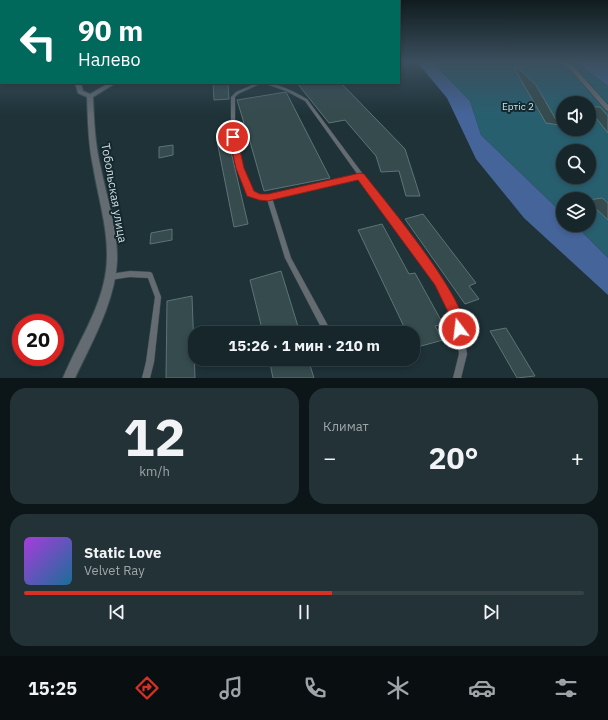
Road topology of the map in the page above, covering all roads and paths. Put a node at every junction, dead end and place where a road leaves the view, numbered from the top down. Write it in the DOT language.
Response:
graph roads {
  1 [pos="582,80"];
  2 [pos="78,84"];
  3 [pos="111,84"];
  4 [pos="258,84"];
  5 [pos="268,84"];
  6 [pos="90,96"];
  7 [pos="608,109"];
  8 [pos="360,176"];
  9 [pos="268,197"];
  10 [pos="110,277"];
  11 [pos="324,326"];
  12 [pos="70,378"];
  13 [pos="146,378"];
  14 [pos="457,378"];
  1 -- 7 [label="street"];
  2 -- 6 [label="street"];
  3 -- 6 [label="street"];
  4 -- 9 [label="lane"];
  5 -- 8 [label="lane"];
  6 -- 10 [label="street, Тобольская улица"];
  8 -- 9 [label="lane"];
  8 -- 14 [label="lane"];
  9 -- 11 [label="lane"];
  10 -- 12 [label="street, Тобольская улица"];
  10 -- 13 [label="lane"];
}
